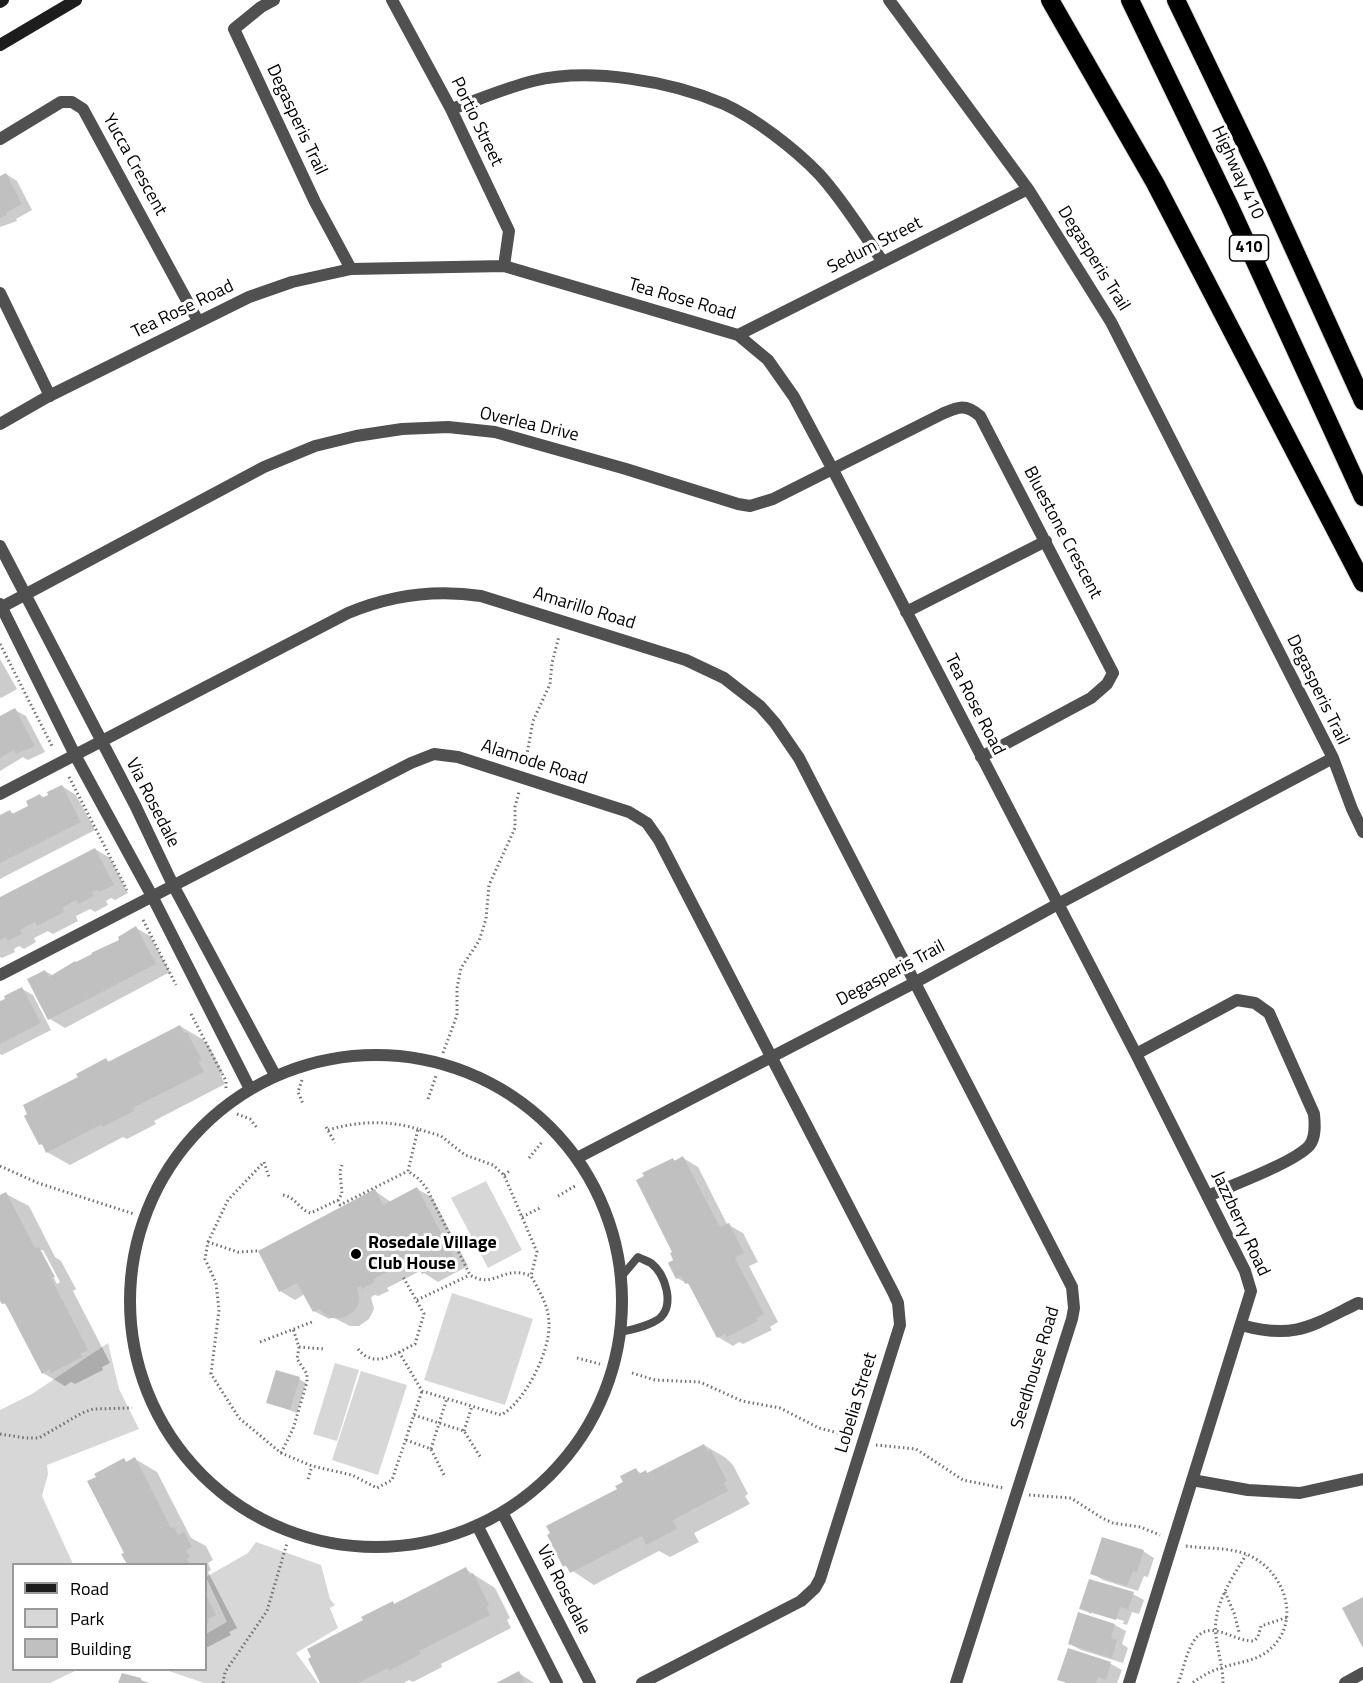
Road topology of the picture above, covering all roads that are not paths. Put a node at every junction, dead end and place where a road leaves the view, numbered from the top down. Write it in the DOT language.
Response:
graph roads {
  1 [pos="76,0"];
  2 [pos="274,0"];
  3 [pos="392,0"];
  4 [pos="889,0"];
  5 [pos="1050,0"];
  6 [pos="1130,0"];
  7 [pos="1176,0"];
  8 [pos="0,45"];
  9 [pos="452,109"];
  10 [pos="0,139"];
  11 [pos="1028,189"];
  12 [pos="883,262"];
  13 [pos="504,266"];
  14 [pos="351,269"];
  15 [pos="0,293"];
  16 [pos="198,321"];
  17 [pos="738,334"];
  18 [pos="50,396"];
  19 [pos="1363,401"];
  20 [pos="0,424"];
  21 [pos="833,470"];
  22 [pos="1363,497"];
  23 [pos="1046,541"];
  24 [pos="0,546"];
  25 [pos="1363,583"];
  26 [pos="24,595"];
  27 [pos="1,607"];
  28 [pos="906,612"];
  29 [pos="101,742"];
  30 [pos="75,755"];
  31 [pos="981,757"];
  32 [pos="1333,758"];
  33 [pos="0,794"];
  34 [pos="1363,832"];
  35 [pos="173,885"];
  36 [pos="152,896"];
  37 [pos="1058,904"];
  38 [pos="0,975"];
  39 [pos="914,983"];
  40 [pos="1136,1054"];
  41 [pos="771,1057"];
  42 [pos="275,1075"];
  43 [pos="249,1087"];
  44 [pos="577,1158"];
  45 [pos="1208,1196"];
  46 [pos="621,1277"];
  47 [pos="1363,1304"];
  48 [pos="1241,1325"];
  49 [pos="621,1332"];
  50 [pos="1363,1479"];
  51 [pos="1192,1480"];
  52 [pos="503,1514"];
  53 [pos="477,1525"];
  54 [pos="1363,1673"];
  55 [pos="558,1683"];
  56 [pos="590,1683"];
  57 [pos="642,1683"];
  58 [pos="956,1683"];
  59 [pos="1129,1683"];
  60 [pos="1345,1683"];
  1 -- 8 [label="main road"];
  2 -- 14 [label="street, Degasperis Trail"];
  3 -- 9 [label="street, Portio Street"];
  4 -- 11 [label="street, Degasperis Trail"];
  5 -- 25 [label="highway"];
  6 -- 22 [label="highway, Highway 410 / 410"];
  7 -- 19 [label="highway, Highway 410 / 410"];
  9 -- 12 [label="street"];
  9 -- 13 [label="street, Portio Street"];
  10 -- 16 [label="street, Yucca Crescent"];
  11 -- 12 [label="street, Sedum Street"];
  11 -- 32 [label="street, Degasperis Trail"];
  12 -- 17 [label="street, Sedum Street"];
  13 -- 14 [label="street, Tea Rose Road"];
  13 -- 17 [label="street, Tea Rose Road"];
  14 -- 16 [label="street, Tea Rose Road"];
  15 -- 18 [label="street"];
  16 -- 18 [label="street, Tea Rose Road"];
  17 -- 21 [label="street, Tea Rose Road"];
  18 -- 20 [label="street, Tea Rose Road"];
  21 -- 23 [label="street, Bluestone Crescent"];
  21 -- 26 [label="street, Overlea Drive"];
  21 -- 28 [label="street, Tea Rose Road"];
  23 -- 28 [label="street"];
  23 -- 31 [label="street, Bluestone Crescent"];
  24 -- 26 [label="street, Via Rosedale"];
  26 -- 27 [label="street, Overlea Drive"];
  26 -- 29 [label="street, Via Rosedale"];
  27 -- 30 [label="street"];
  28 -- 31 [label="street, Tea Rose Road"];
  29 -- 30 [label="street, Amarillo Road"];
  29 -- 35 [label="street, Via Rosedale"];
  29 -- 39 [label="street, Amarillo Road"];
  30 -- 33 [label="street, Amarillo Road"];
  30 -- 36 [label="street"];
  31 -- 37 [label="street, Tea Rose Road"];
  32 -- 34 [label="street"];
  32 -- 37 [label="street, Degasperis Trail"];
  35 -- 36 [label="street, Alamode Road"];
  35 -- 41 [label="street, Alamode Road"];
  35 -- 42 [label="street, Via Rosedale"];
  36 -- 38 [label="street, Alamode Road"];
  36 -- 43 [label="street"];
  37 -- 39 [label="street, Degasperis Trail"];
  37 -- 40 [label="street, Jazzberry Road"];
  39 -- 41 [label="street, Degasperis Trail"];
  39 -- 58 [label="street, Seedhouse Road"];
  40 -- 45 [label="street, Jazzberry Road"];
  40 -- 45 [label="street"];
  41 -- 44 [label="street, Degasperis Trail"];
  41 -- 57 [label="street, Lobelia Street"];
  42 -- 43 [label="street"];
  42 -- 44 [label="street"];
  43 -- 53 [label="street"];
  44 -- 46 [label="street"];
  45 -- 48 [label="street, Jazzberry Road"];
  46 -- 49 [label="street"];
  46 -- 49 [label="lane"];
  47 -- 48 [label="street"];
  48 -- 51 [label="street, Jazzberry Road"];
  49 -- 52 [label="street"];
  50 -- 51 [label="street"];
  51 -- 59 [label="street, Jazzberry Road"];
  52 -- 53 [label="street"];
  52 -- 56 [label="street, Via Rosedale"];
  53 -- 55 [label="street"];
  54 -- 60 [label="street"];
}
